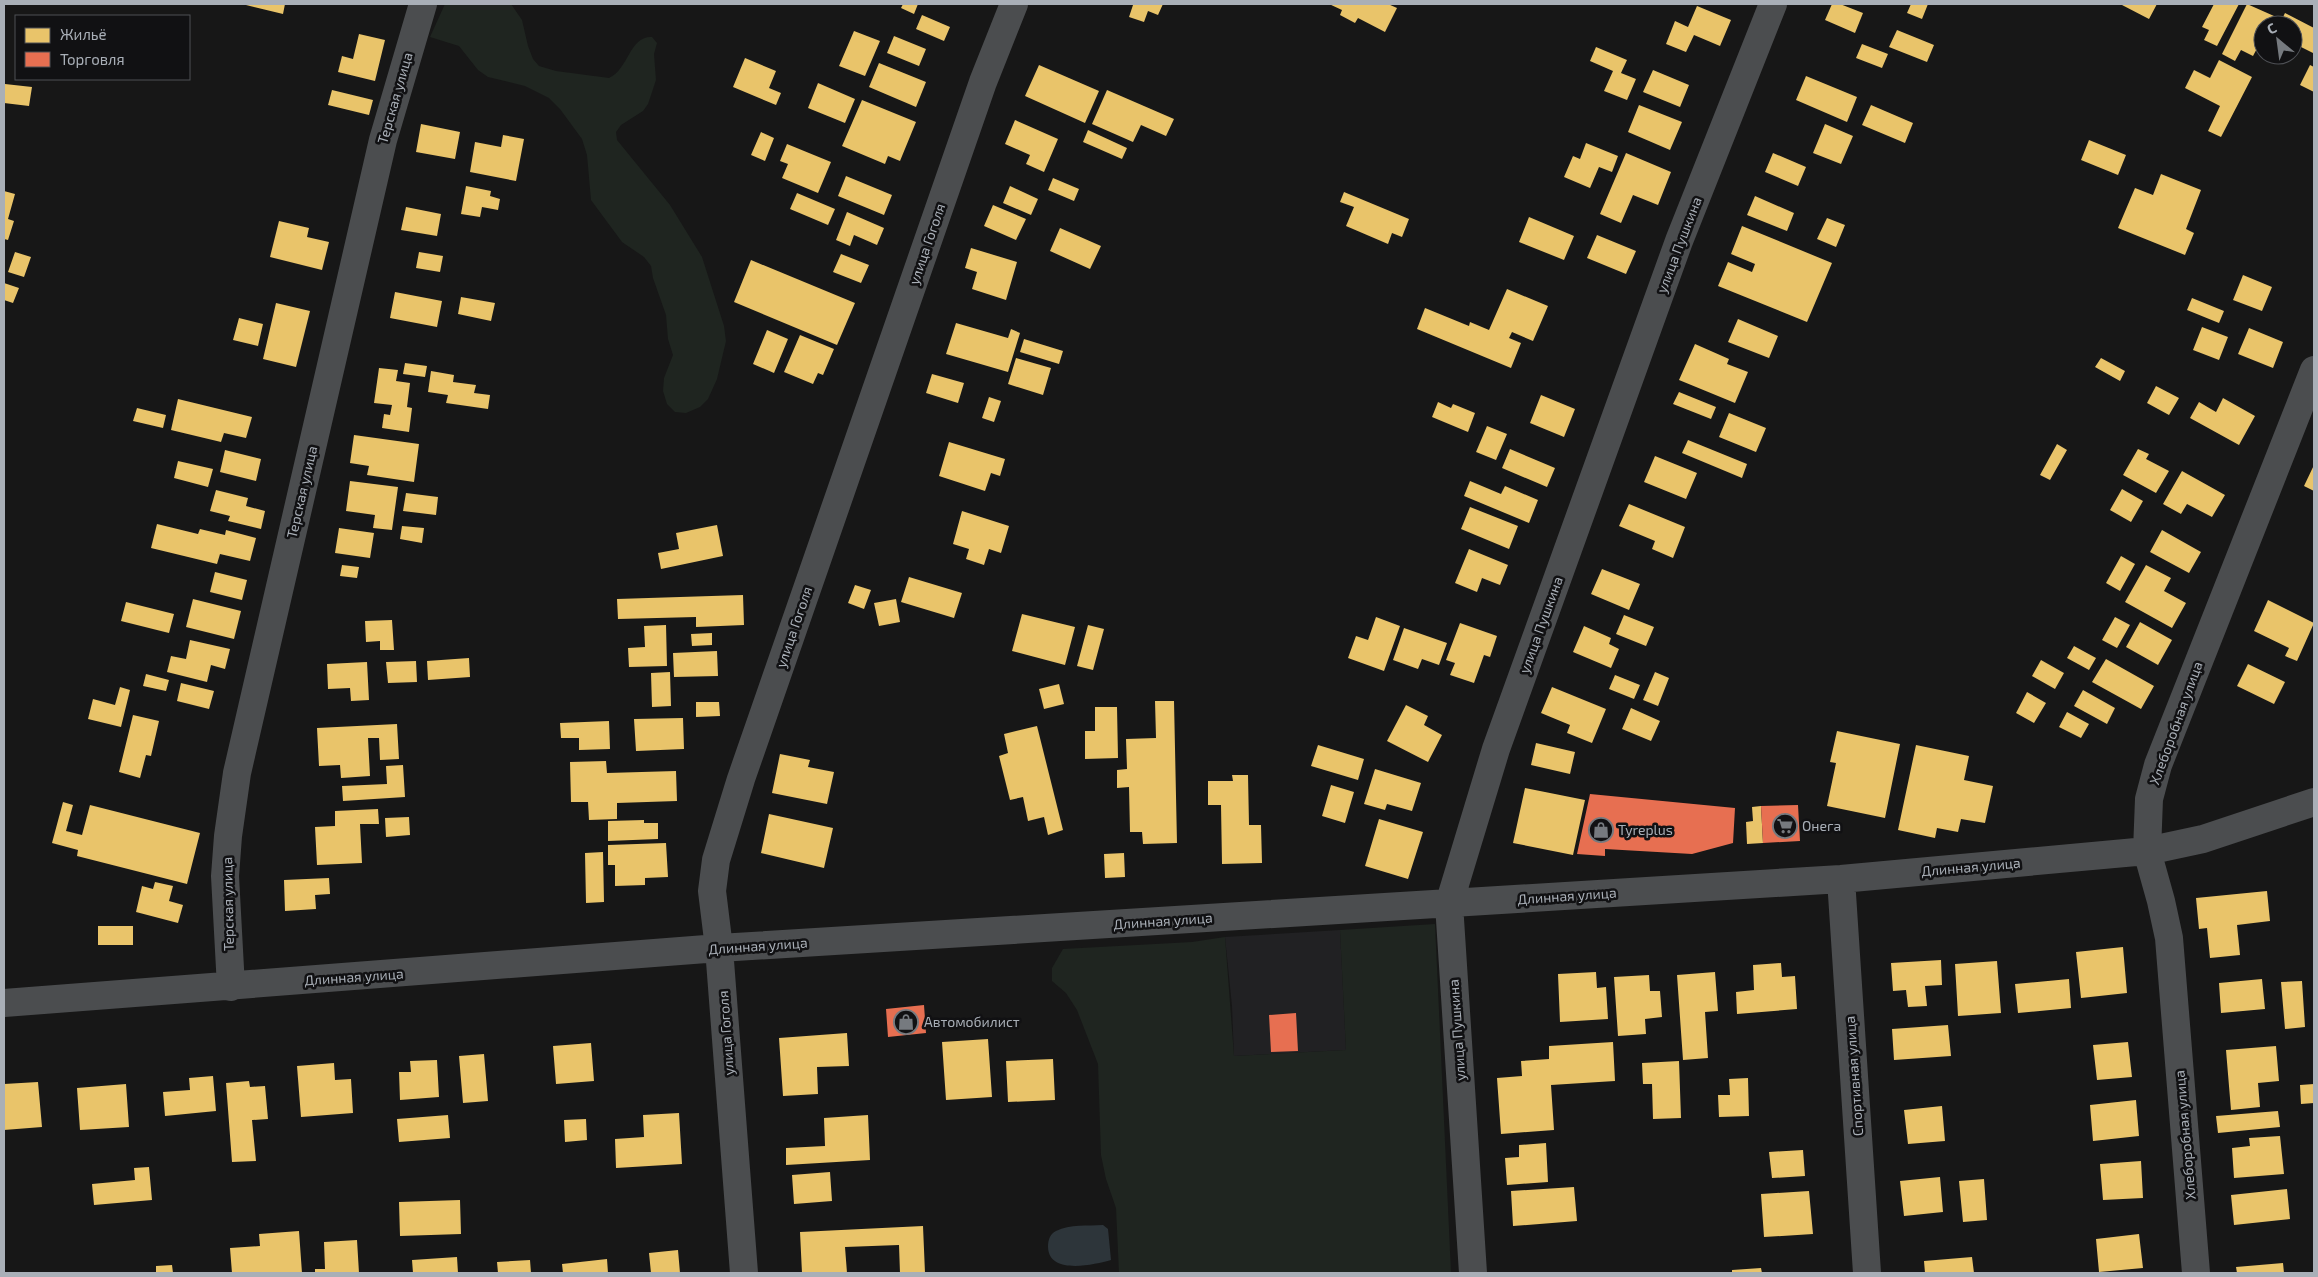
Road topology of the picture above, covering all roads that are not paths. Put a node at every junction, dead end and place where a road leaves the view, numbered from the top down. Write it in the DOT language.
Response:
graph roads {
  1 [pos="423,4"];
  2 [pos="1014,4"];
  3 [pos="1773,4"];
  4 [pos="2314,370"];
  5 [pos="2314,802"];
  6 [pos="2147,852"];
  7 [pos="1841,879"];
  8 [pos="1449,904"];
  9 [pos="719,948"];
  10 [pos="231,987"];
  11 [pos="4,1003"];
  12 [pos="744,1273"];
  13 [pos="1473,1273"];
  14 [pos="1867,1273"];
  15 [pos="2196,1273"];
  1 -- 10 [label="street, Терская улица"];
  2 -- 9 [label="street, улица Гоголя"];
  3 -- 8 [label="street, улица Пушкина"];
  4 -- 6 [label="street, Хлеборобная улица"];
  5 -- 6 [label="street, Длинная улица"];
  6 -- 7 [label="street, Длинная улица"];
  6 -- 15 [label="street, Хлеборобная улица"];
  7 -- 8 [label="street, Длинная улица"];
  7 -- 14 [label="street, Спортивная улица"];
  8 -- 9 [label="street, Длинная улица"];
  8 -- 13 [label="street, улица Пушкина"];
  9 -- 10 [label="street, Длинная улица"];
  9 -- 12 [label="street, улица Гоголя"];
  10 -- 11 [label="street, Длинная улица"];
}
